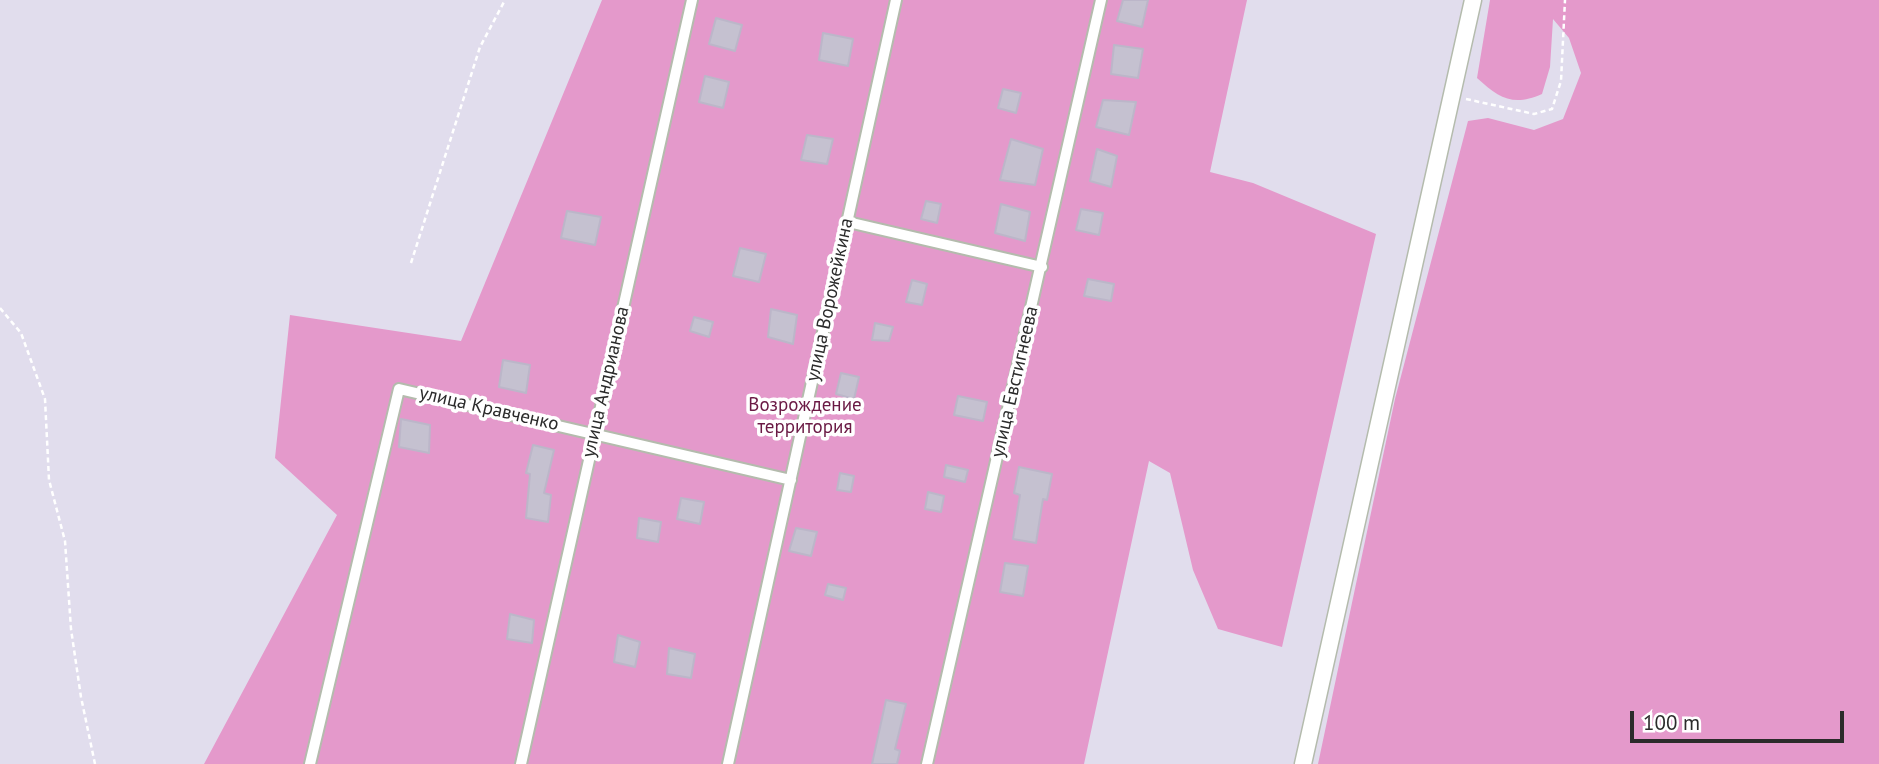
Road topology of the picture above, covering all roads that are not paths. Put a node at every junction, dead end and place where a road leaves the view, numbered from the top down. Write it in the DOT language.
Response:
graph roads {
  1 [pos="692,0"];
  2 [pos="897,0"];
  3 [pos="1101,0"];
  4 [pos="1473,0"];
  5 [pos="848,222"];
  6 [pos="1042,267"];
  7 [pos="595,434"];
  8 [pos="791,480"];
  9 [pos="310,764"];
  10 [pos="521,764"];
  11 [pos="728,764"];
  12 [pos="928,764"];
  13 [pos="1303,764"];
  1 -- 7 [label="street, улица Андрианова"];
  2 -- 5 [label="street, улица Ворожейкина"];
  3 -- 6 [label="street, улица Евстигнеева"];
  4 -- 13 [label="main road"];
  5 -- 6 [label="street"];
  5 -- 8 [label="street, улица Ворожейкина"];
  6 -- 12 [label="street, улица Евстигнеева"];
  7 -- 8 [label="street, улица Кравченко"];
  7 -- 9 [label="street, улица Кравченко"];
  7 -- 10 [label="street, улица Андрианова"];
  8 -- 11 [label="street, улица Ворожейкина"];
}
